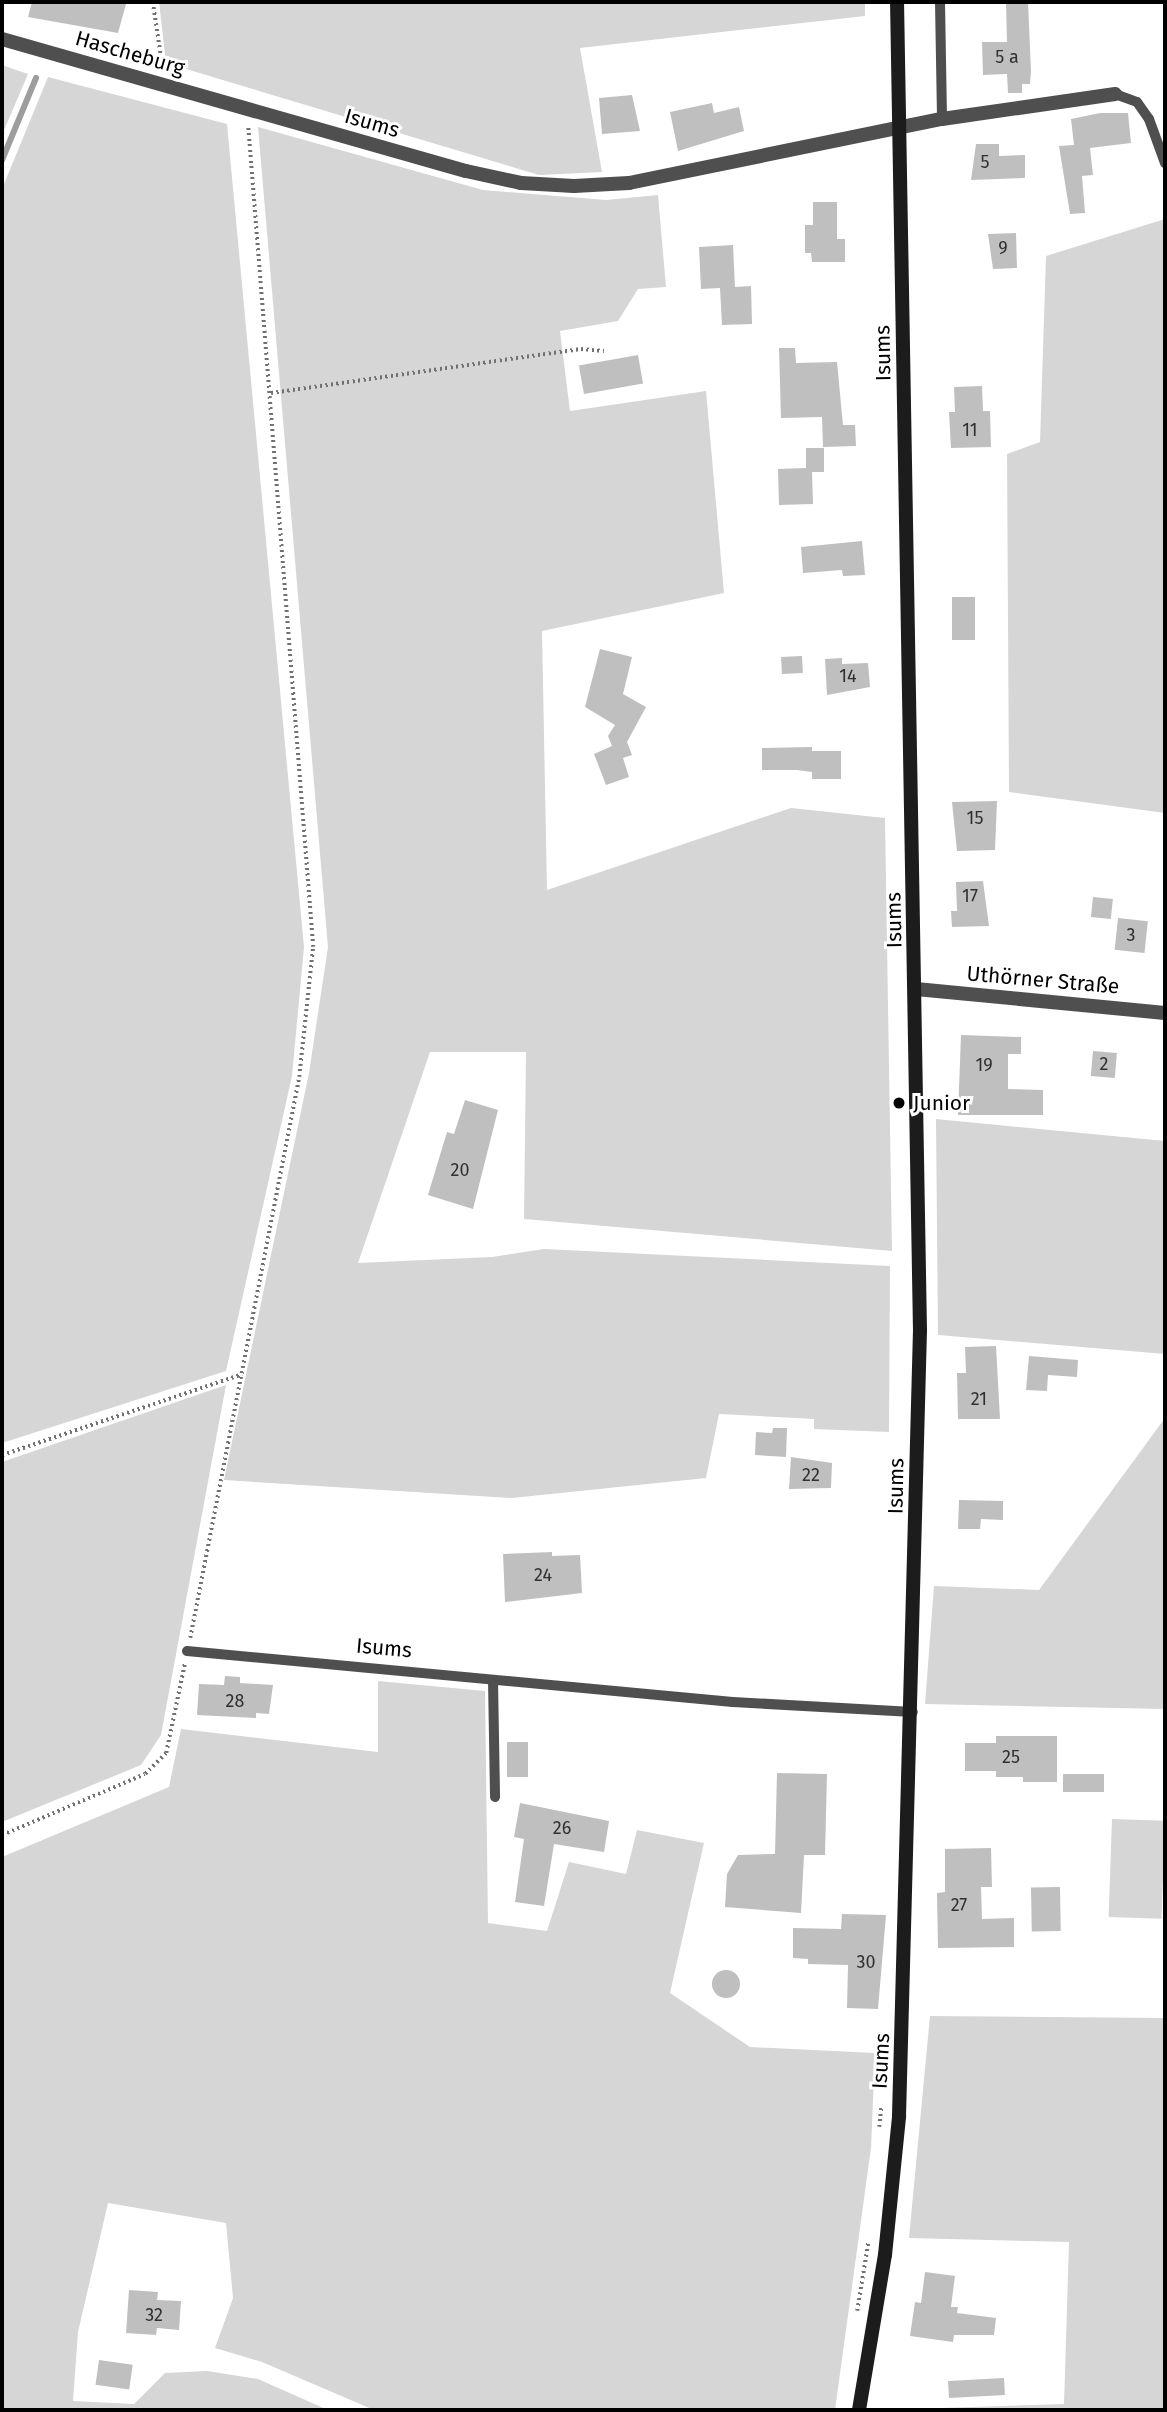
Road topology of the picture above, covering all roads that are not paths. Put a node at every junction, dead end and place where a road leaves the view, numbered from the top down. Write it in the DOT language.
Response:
graph roads {
  1 [pos="897,2"];
  2 [pos="940,2"];
  3 [pos="2,39"];
  4 [pos="1115,94"];
  5 [pos="247,110"];
  6 [pos="942,119"];
  7 [pos="899,128"];
  8 [pos="1165,163"];
  9 [pos="916,989"];
  10 [pos="1165,1013"];
  11 [pos="187,1651"];
  12 [pos="493,1680"];
  13 [pos="913,1712"];
  14 [pos="495,1797"];
  15 [pos="859,2410"];
  1 -- 7 [label="main road, Isums"];
  2 -- 6 [label="lane"];
  3 -- 5 [label="street, Hascheburg"];
  4 -- 6 [label="street, Isums"];
  4 -- 8 [label="lane"];
  5 -- 7 [label="street, Isums"];
  6 -- 7 [label="street, Isums"];
  7 -- 9 [label="main road, Isums"];
  9 -- 10 [label="street, Uthörner Straße"];
  9 -- 13 [label="main road, Isums"];
  11 -- 12 [label="lane, Isums"];
  12 -- 13 [label="lane, Isums"];
  12 -- 14 [label="lane"];
  13 -- 15 [label="main road, Isums"];
}
